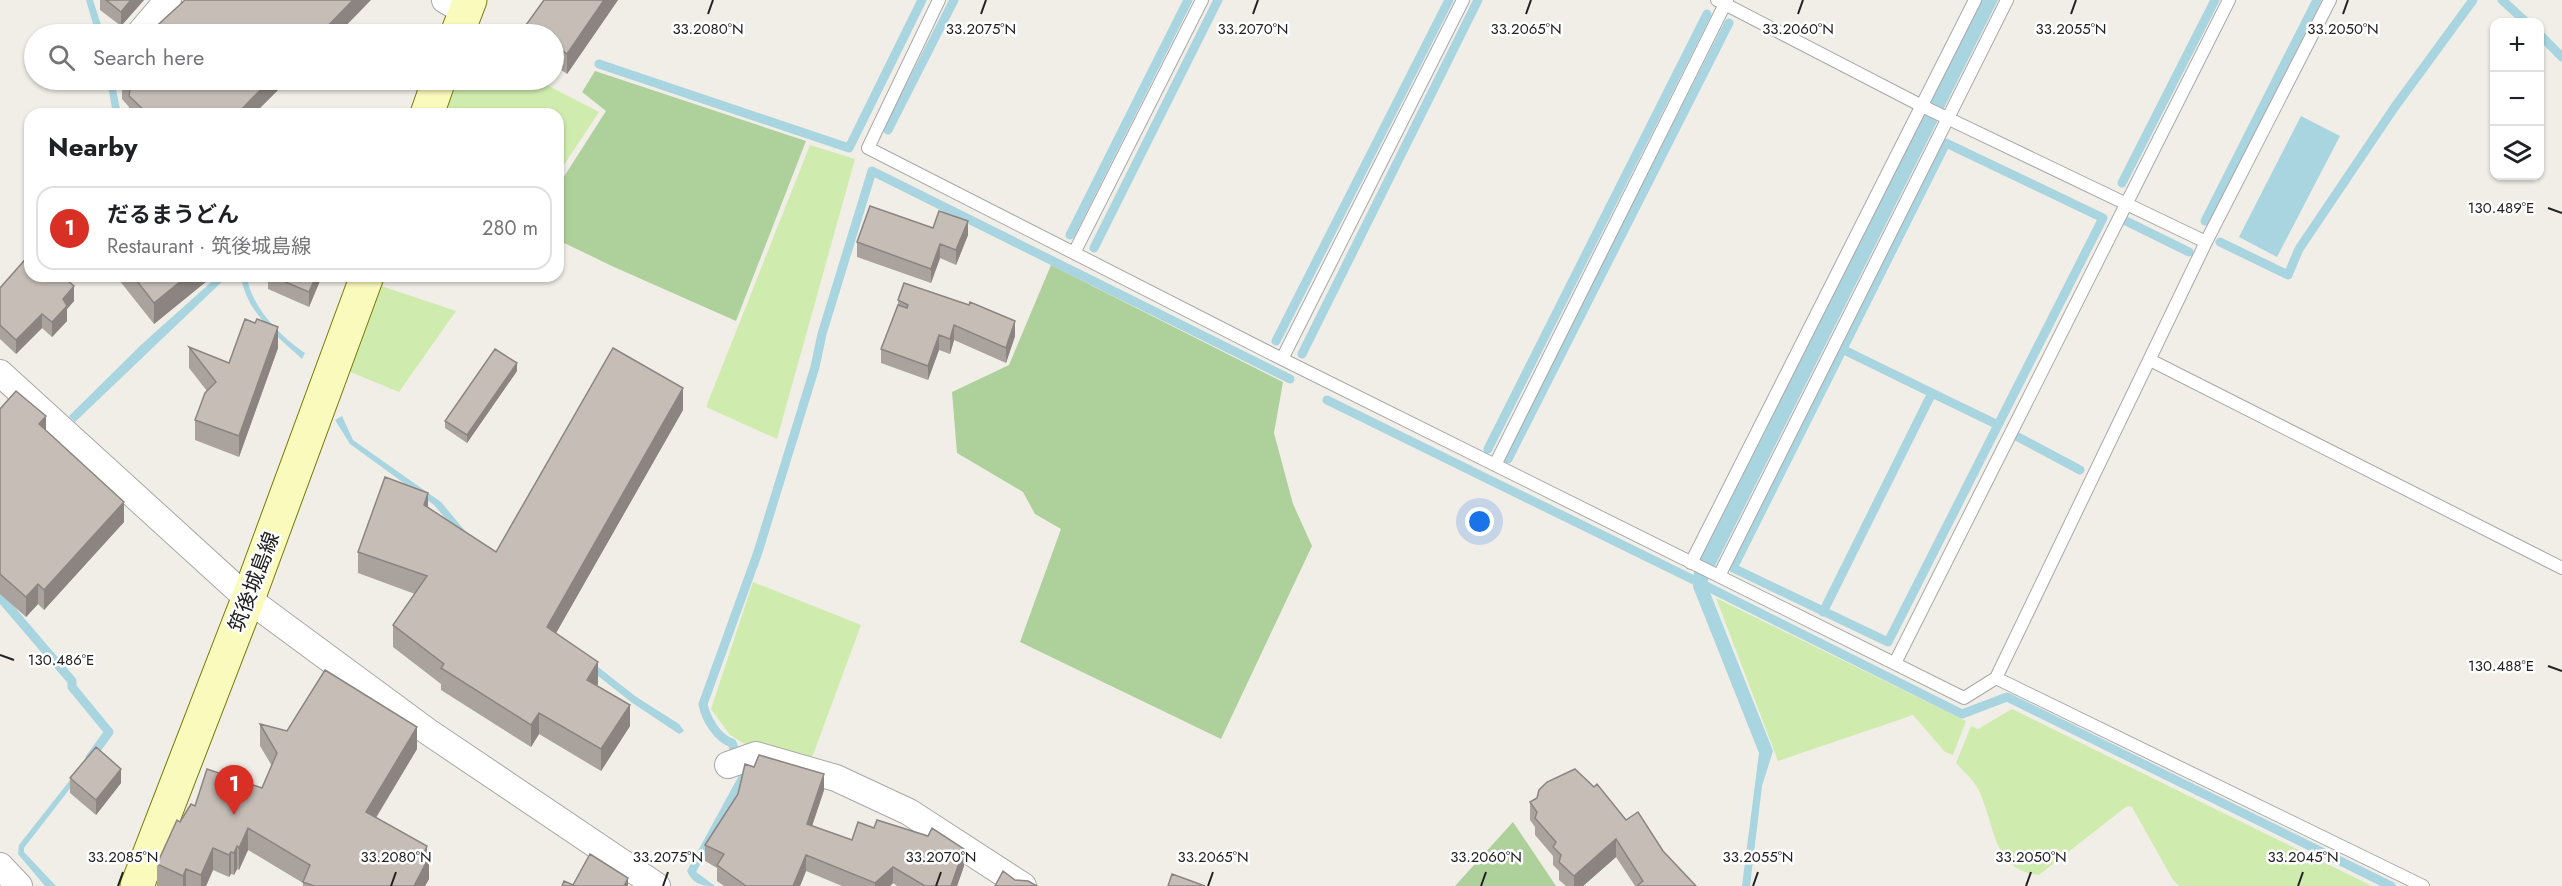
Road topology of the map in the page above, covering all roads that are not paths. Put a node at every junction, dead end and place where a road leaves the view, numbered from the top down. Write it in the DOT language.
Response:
graph roads {
  1 [pos="168,0"];
  2 [pos="939,0"];
  3 [pos="1202,0"];
  4 [pos="1463,0"];
  5 [pos="1975,0"];
  6 [pos="2007,0"];
  7 [pos="2229,0"];
  8 [pos="2330,0"];
  9 [pos="1723,1"];
  10 [pos="148,24"];
  11 [pos="436,90"];
  12 [pos="1922,106"];
  13 [pos="429,108"];
  14 [pos="1948,118"];
  15 [pos="2125,202"];
  16 [pos="2206,242"];
  17 [pos="1074,253"];
  18 [pos="365,282"];
  19 [pos="1282,359"];
  20 [pos="2150,360"];
  21 [pos="0,373"];
  22 [pos="1496,465"];
  23 [pos="1691,563"];
  24 [pos="2562,568"];
  25 [pos="1719,576"];
  26 [pos="248,599"];
  27 [pos="1895,663"];
  28 [pos="1996,678"];
  29 [pos="728,765"];
  30 [pos="0,866"];
  31 [pos="19,886"];
  32 [pos="137,886"];
  33 [pos="657,886"];
  34 [pos="1023,886"];
  35 [pos="2423,886"];
  1 -- 10 [label="street"];
  2 -- 17 [label="lane"];
  3 -- 17 [label="lane"];
  4 -- 19 [label="lane"];
  5 -- 12 [label="lane"];
  6 -- 14 [label="lane"];
  7 -- 15 [label="lane"];
  8 -- 16 [label="lane"];
  9 -- 12 [label="lane"];
  9 -- 22 [label="lane"];
  11 -- 13 [label="main road"];
  12 -- 14 [label="lane"];
  12 -- 23 [label="lane"];
  14 -- 15 [label="lane"];
  14 -- 25 [label="lane"];
  15 -- 16 [label="lane"];
  15 -- 27 [label="lane"];
  16 -- 20 [label="lane"];
  17 -- 19 [label="lane"];
  18 -- 26 [label="main road, 筑後城島線"];
  19 -- 22 [label="lane"];
  20 -- 24 [label="lane"];
  20 -- 28 [label="lane"];
  21 -- 26 [label="street"];
  22 -- 23 [label="lane"];
  23 -- 25 [label="lane"];
  25 -- 27 [label="lane"];
  26 -- 32 [label="main road, 筑後城島線"];
  26 -- 33 [label="street"];
  27 -- 28 [label="lane"];
  28 -- 35 [label="lane"];
  29 -- 34 [label="street"];
  30 -- 31 [label="street"];
}
